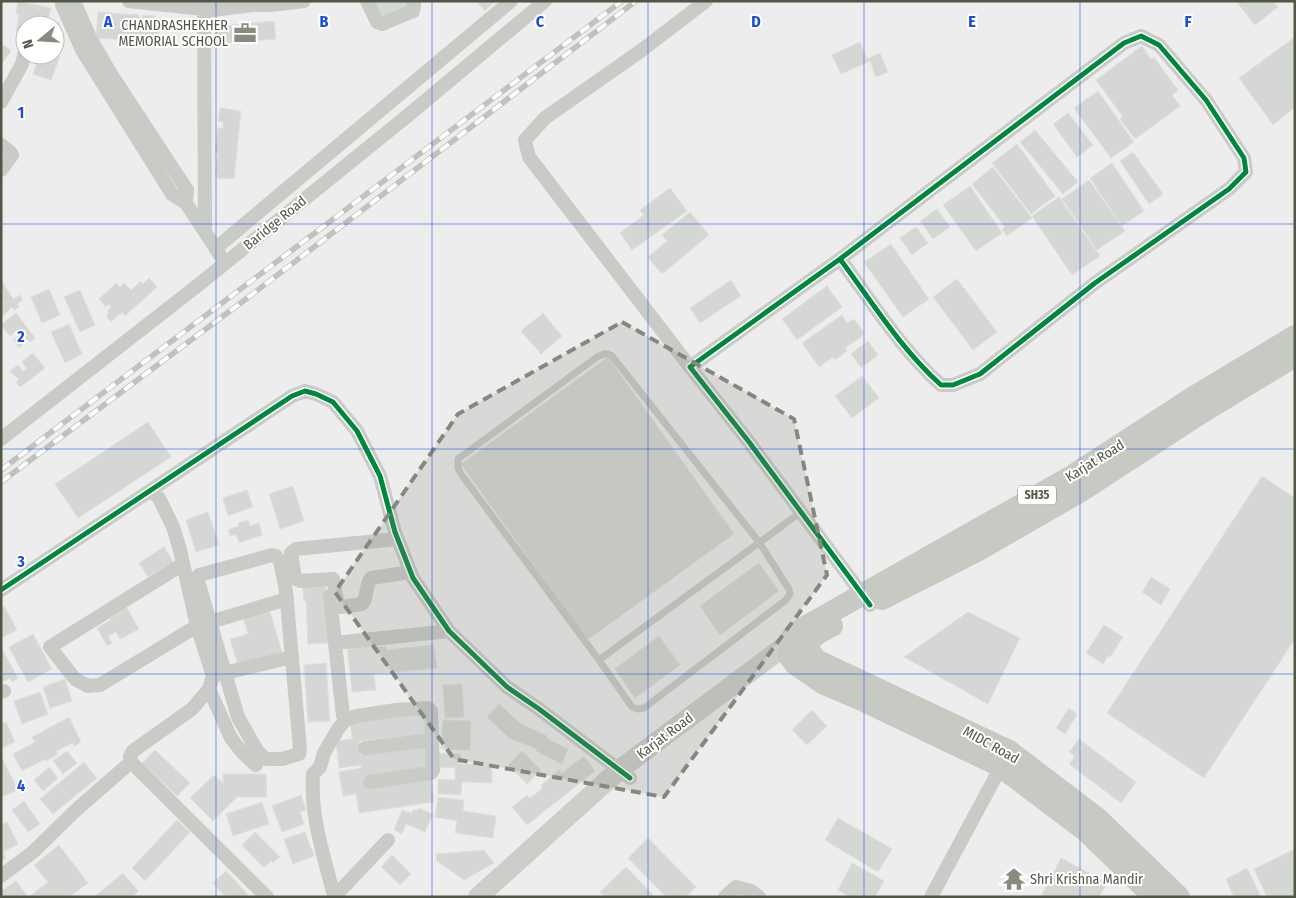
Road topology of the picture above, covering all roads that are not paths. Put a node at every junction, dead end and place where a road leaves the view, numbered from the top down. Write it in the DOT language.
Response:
graph roads {
  1 [pos="62,1"];
  2 [pos="74,1"];
  3 [pos="129,1"];
  4 [pos="304,1"];
  5 [pos="367,1"];
  6 [pos="413,1"];
  7 [pos="511,1"];
  8 [pos="545,1"];
  9 [pos="706,1"];
  10 [pos="253,3"];
  11 [pos="209,5"];
  12 [pos="21,65"];
  13 [pos="6,83"];
  14 [pos="1,102"];
  15 [pos="1,145"];
  16 [pos="1,170"];
  17 [pos="186,203"];
  18 [pos="205,232"];
  19 [pos="216,248"];
  20 [pos="840,259"];
  21 [pos="225,263"];
  22 [pos="1295,336"];
  23 [pos="1295,356"];
  24 [pos="690,367"];
  25 [pos="1,439"];
  26 [pos="151,490"];
  27 [pos="801,512"];
  28 [pos="398,539"];
  29 [pos="759,542"];
  30 [pos="183,564"];
  31 [pos="411,572"];
  32 [pos="328,580"];
  33 [pos="1,590"];
  34 [pos="287,599"];
  35 [pos="866,600"];
  36 [pos="203,624"];
  37 [pos="450,631"];
  38 [pos="336,643"];
  39 [pos="799,646"];
  40 [pos="292,657"];
  41 [pos="599,660"];
  42 [pos="215,679"];
  43 [pos="343,716"];
  44 [pos="432,740"];
  45 [pos="365,748"];
  46 [pos="1005,759"];
  47 [pos="131,762"];
  48 [pos="256,765"];
  49 [pos="624,774"];
  50 [pos="370,782"];
  51 [pos="388,840"];
  52 [pos="1,876"];
  53 [pos="334,896"];
  54 [pos="267,897"];
  55 [pos="478,897"];
  56 [pos="498,897"];
  57 [pos="725,897"];
  58 [pos="759,897"];
  59 [pos="931,897"];
  60 [pos="1154,897"];
  61 [pos="1179,897"];
  1 -- 17 [label="street"];
  2 -- 17 [label="street"];
  3 -- 11 [label="street"];
  4 -- 10 [label="street"];
  5 -- 6 [label="street"];
  7 -- 19 [label="street"];
  8 -- 21 [label="street, Baridge Road"];
  9 -- 24 [label="street"];
  10 -- 11 [label="street"];
  11 -- 18 [label="street"];
  12 -- 13 [label="street"];
  13 -- 14 [label="street"];
  15 -- 16 [label="street"];
  17 -- 18 [label="street"];
  18 -- 19 [label="street"];
  19 -- 21 [label="street"];
  20 -- 20 [label="street"];
  20 -- 24 [label="street"];
  21 -- 25 [label="street, Baridge Road"];
  22 -- 35 [label="main road, Karjat Road / SH35"];
  23 -- 35 [label="main road, Karjat Road / SH35"];
  24 -- 27 [label="street"];
  26 -- 28 [label="street"];
  26 -- 30 [label="street"];
  26 -- 33 [label="street"];
  27 -- 29 [label="lane"];
  27 -- 35 [label="street"];
  28 -- 31 [label="street"];
  28 -- 32 [label="street"];
  29 -- 41 [label="lane"];
  29 -- 41 [label="lane"];
  29 -- 41 [label="lane"];
  30 -- 36 [label="street"];
  30 -- 36 [label="street"];
  31 -- 32 [label="street"];
  31 -- 37 [label="street"];
  32 -- 38 [label="street"];
  34 -- 36 [label="street"];
  34 -- 36 [label="street"];
  34 -- 40 [label="street"];
  35 -- 39 [label="main road, Karjat Road / SH35"];
  36 -- 42 [label="street"];
  37 -- 38 [label="street"];
  37 -- 49 [label="street"];
  38 -- 43 [label="street"];
  39 -- 46 [label="main road, MIDC Road"];
  39 -- 49 [label="main road, Karjat Road"];
  40 -- 42 [label="street"];
  40 -- 42 [label="street"];
  42 -- 47 [label="street"];
  42 -- 48 [label="street"];
  44 -- 45 [label="street"];
  44 -- 50 [label="street"];
  44 -- 53 [label="street"];
  46 -- 59 [label="street"];
  46 -- 60 [label="main road, MIDC Road"];
  46 -- 61 [label="main road, MIDC Road"];
  47 -- 52 [label="street"];
  47 -- 54 [label="street"];
  49 -- 55 [label="main road, Karjat Road"];
  49 -- 56 [label="main road, Karjat Road"];
  51 -- 53 [label="street"];
  57 -- 58 [label="street"];
}
